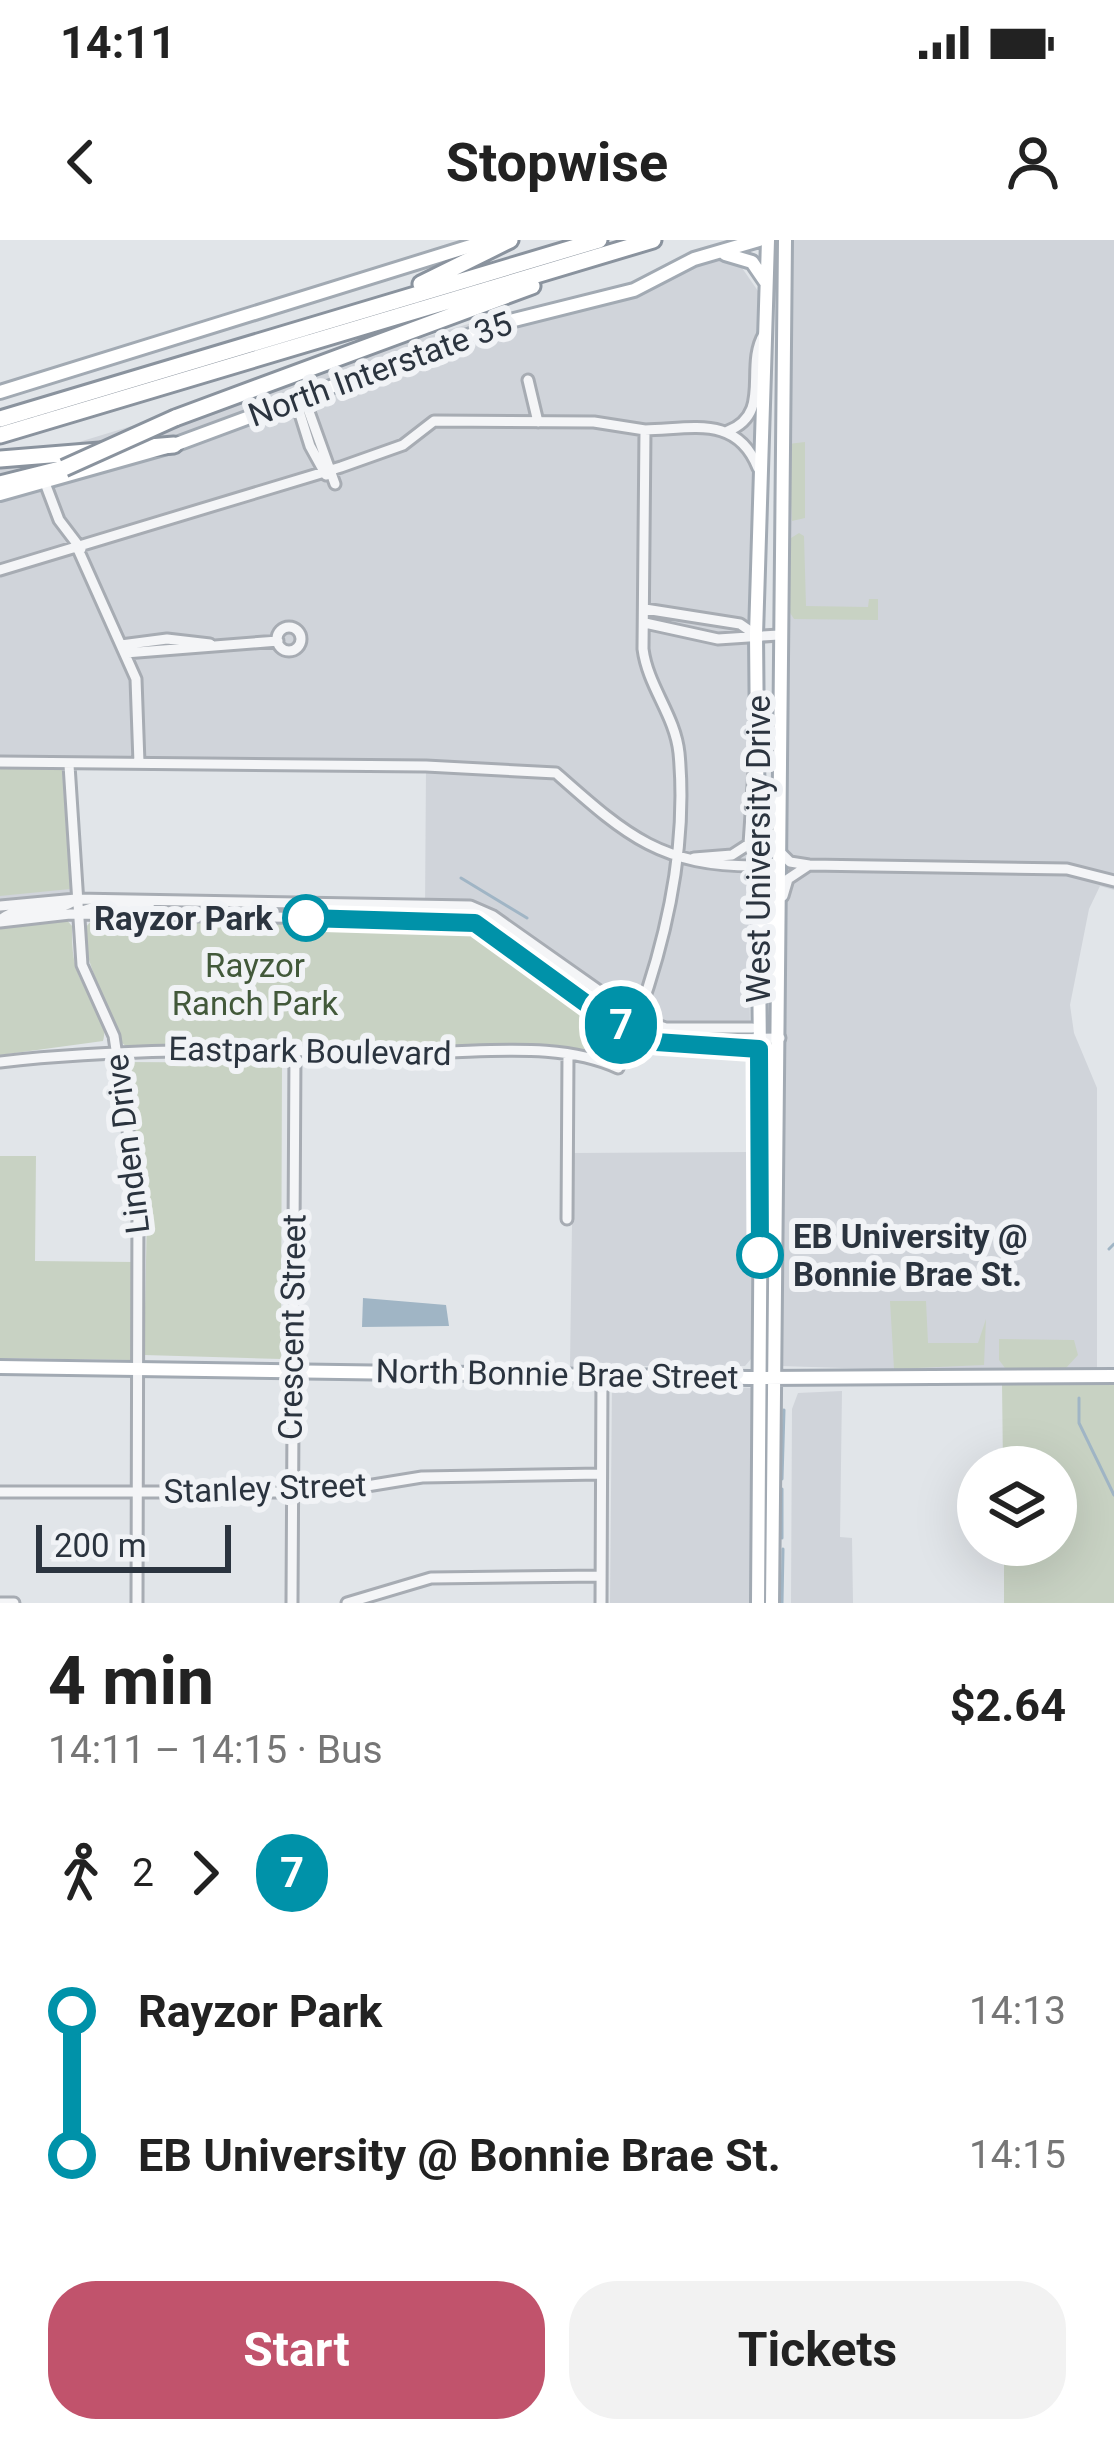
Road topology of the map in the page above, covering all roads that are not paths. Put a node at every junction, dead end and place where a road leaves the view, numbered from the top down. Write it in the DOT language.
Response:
graph roads {
  1 [pos="490,240"];
  2 [pos="510,240"];
  3 [pos="598,240"];
  4 [pos="653,240"];
  5 [pos="737,240"];
  6 [pos="759,240"];
  7 [pos="768,240"];
  8 [pos="785,240"];
  9 [pos="623,249"];
  10 [pos="712,254"];
  11 [pos="694,259"];
  12 [pos="768,292"];
  13 [pos="351,314"];
  14 [pos="767,329"];
  15 [pos="528,380"];
  16 [pos="0,392"];
  17 [pos="299,396"];
  18 [pos="0,419"];
  19 [pos="538,422"];
  20 [pos="645,430"];
  21 [pos="728,430"];
  22 [pos="0,435"];
  23 [pos="763,437"];
  24 [pos="780,437"];
  25 [pos="174,445"];
  26 [pos="0,459"];
  27 [pos="329,476"];
  28 [pos="45,483"];
  29 [pos="0,484"];
  30 [pos="0,494"];
  31 [pos="761,497"];
  32 [pos="77,547"];
  33 [pos="0,570"];
  34 [pos="645,609"];
  35 [pos="645,623"];
  36 [pos="757,635"];
  37 [pos="779,635"];
  38 [pos="278,641"];
  39 [pos="123,649"];
  40 [pos="757,756"];
  41 [pos="0,762"];
  42 [pos="139,763"];
  43 [pos="70,765"];
  44 [pos="758,850"];
  45 [pos="779,852"];
  46 [pos="676,856"];
  47 [pos="694,858"];
  48 [pos="758,866"];
  49 [pos="808,866"];
  50 [pos="1114,881"];
  51 [pos="76,899"];
  52 [pos="153,901"];
  53 [pos="247,901"];
  54 [pos="0,906"];
  55 [pos="780,907"];
  56 [pos="425,910"];
  57 [pos="77,915"];
  58 [pos="247,918"];
  59 [pos="347,918"];
  60 [pos="0,921"];
  61 [pos="639,1019"];
  62 [pos="634,1032"];
  63 [pos="780,1038"];
  64 [pos="757,1039"];
  65 [pos="116,1049"];
  66 [pos="296,1051"];
  67 [pos="568,1054"];
  68 [pos="0,1062"];
  69 [pos="777,1181"];
  70 [pos="567,1219"];
  71 [pos="0,1367"];
  72 [pos="137,1368"];
  73 [pos="290,1370"];
  74 [pos="602,1375"];
  75 [pos="1114,1376"];
  76 [pos="767,1377"];
  77 [pos="602,1474"];
  78 [pos="0,1492"];
  79 [pos="137,1492"];
  80 [pos="291,1492"];
  81 [pos="601,1576"];
  82 [pos="0,1603"];
  83 [pos="14,1603"];
  84 [pos="137,1603"];
  85 [pos="292,1603"];
  86 [pos="347,1603"];
  87 [pos="601,1603"];
  88 [pos="758,1603"];
  89 [pos="772,1603"];
  1 -- 16 [label="main road"];
  2 -- 13 [label="highway"];
  3 -- 13 [label="highway"];
  4 -- 9 [label="highway"];
  5 -- 11 [label="main road"];
  6 -- 10 [label="main road, North Interstate 35"];
  7 -- 12 [label="main road, West University Drive"];
  8 -- 24 [label="main road, West University Drive"];
  9 -- 22 [label="highway"];
  9 -- 29 [label="highway, bridge"];
  10 -- 11 [label="main road, North Interstate 35"];
  10 -- 12 [label="main road"];
  11 -- 17 [label="main road, North Interstate 35"];
  12 -- 14 [label="main road, West University Drive"];
  13 -- 18 [label="highway"];
  14 -- 21 [label="street"];
  14 -- 23 [label="main road, West University Drive"];
  15 -- 19 [label="street"];
  17 -- 25 [label="main road, North Interstate 35"];
  17 -- 27 [label="street"];
  19 -- 20 [label="street"];
  19 -- 27 [label="street"];
  20 -- 21 [label="street"];
  20 -- 34 [label="street"];
  21 -- 31 [label="street"];
  23 -- 24 [label="main road"];
  23 -- 31 [label="main road, West University Drive"];
  24 -- 37 [label="main road, West University Drive"];
  25 -- 26 [label="highway"];
  25 -- 28 [label="main road, North Interstate 35"];
  27 -- 32 [label="street"];
  28 -- 30 [label="main road, North Interstate 35"];
  28 -- 32 [label="street"];
  31 -- 36 [label="main road, West University Drive"];
  32 -- 33 [label="street"];
  32 -- 39 [label="street"];
  34 -- 35 [label="street"];
  34 -- 36 [label="street"];
  35 -- 36 [label="street"];
  35 -- 46 [label="street"];
  36 -- 37 [label="street"];
  36 -- 40 [label="main road, West University Drive"];
  37 -- 45 [label="main road, West University Drive"];
  38 -- 38 [label="street"];
  38 -- 39 [label="street"];
  39 -- 42 [label="street"];
  40 -- 44 [label="main road, West University Drive"];
  40 -- 47 [label="street"];
  41 -- 43 [label="street"];
  42 -- 43 [label="street"];
  42 -- 46 [label="street"];
  43 -- 51 [label="street, Linden Drive"];
  44 -- 48 [label="main road, West University Drive"];
  44 -- 63 [label="main road"];
  45 -- 49 [label="street"];
  45 -- 55 [label="main road, West University Drive"];
  46 -- 47 [label="street"];
  46 -- 61 [label="street"];
  47 -- 48 [label="street"];
  48 -- 64 [label="main road, West University Drive"];
  49 -- 50 [label="street"];
  49 -- 55 [label="street"];
  51 -- 52 [label="street"];
  51 -- 54 [label="street"];
  51 -- 57 [label="street, Linden Drive"];
  51 -- 60 [label="street"];
  52 -- 53 [label="street"];
  52 -- 57 [label="street"];
  53 -- 58 [label="street"];
  53 -- 61 [label="street"];
  55 -- 63 [label="main road, West University Drive"];
  56 -- 59 [label="street"];
  57 -- 58 [label="street"];
  57 -- 60 [label="street"];
  57 -- 65 [label="street, Linden Drive"];
  58 -- 59 [label="street"];
  59 -- 62 [label="street"];
  61 -- 62 [label="street"];
  61 -- 64 [label="street"];
  62 -- 64 [label="street"];
  62 -- 67 [label="street, Eastpark Boulevard"];
  63 -- 64 [label="street"];
  63 -- 69 [label="main road, West University Drive"];
  64 -- 69 [label="main road"];
  64 -- 76 [label="main road, West University Drive"];
  65 -- 66 [label="street, Eastpark Boulevard"];
  65 -- 68 [label="street, Eastpark Boulevard"];
  65 -- 72 [label="street, Linden Drive"];
  66 -- 67 [label="street, Eastpark Boulevard"];
  66 -- 73 [label="street, Crescent Street"];
  67 -- 70 [label="street"];
  69 -- 76 [label="main road, West University Drive"];
  71 -- 72 [label="main road, North Bonnie Brae Street"];
  72 -- 73 [label="main road, North Bonnie Brae Street"];
  72 -- 79 [label="street, Linden Drive"];
  73 -- 74 [label="main road, North Bonnie Brae Street"];
  73 -- 80 [label="street, Crescent Street"];
  74 -- 76 [label="main road, North Bonnie Brae Street"];
  74 -- 77 [label="street"];
  75 -- 76 [label="main road, North Bonnie Brae Street"];
  76 -- 88 [label="main road, West University Drive"];
  76 -- 89 [label="main road, West University Drive"];
  77 -- 80 [label="street, Stanley Street"];
  77 -- 81 [label="street"];
  78 -- 79 [label="street, Stanley Street"];
  79 -- 80 [label="street, Stanley Street"];
  79 -- 84 [label="street, Linden Drive"];
  80 -- 85 [label="street, Crescent Street"];
  81 -- 86 [label="street"];
  81 -- 87 [label="street"];
  82 -- 83 [label="street"];
}
